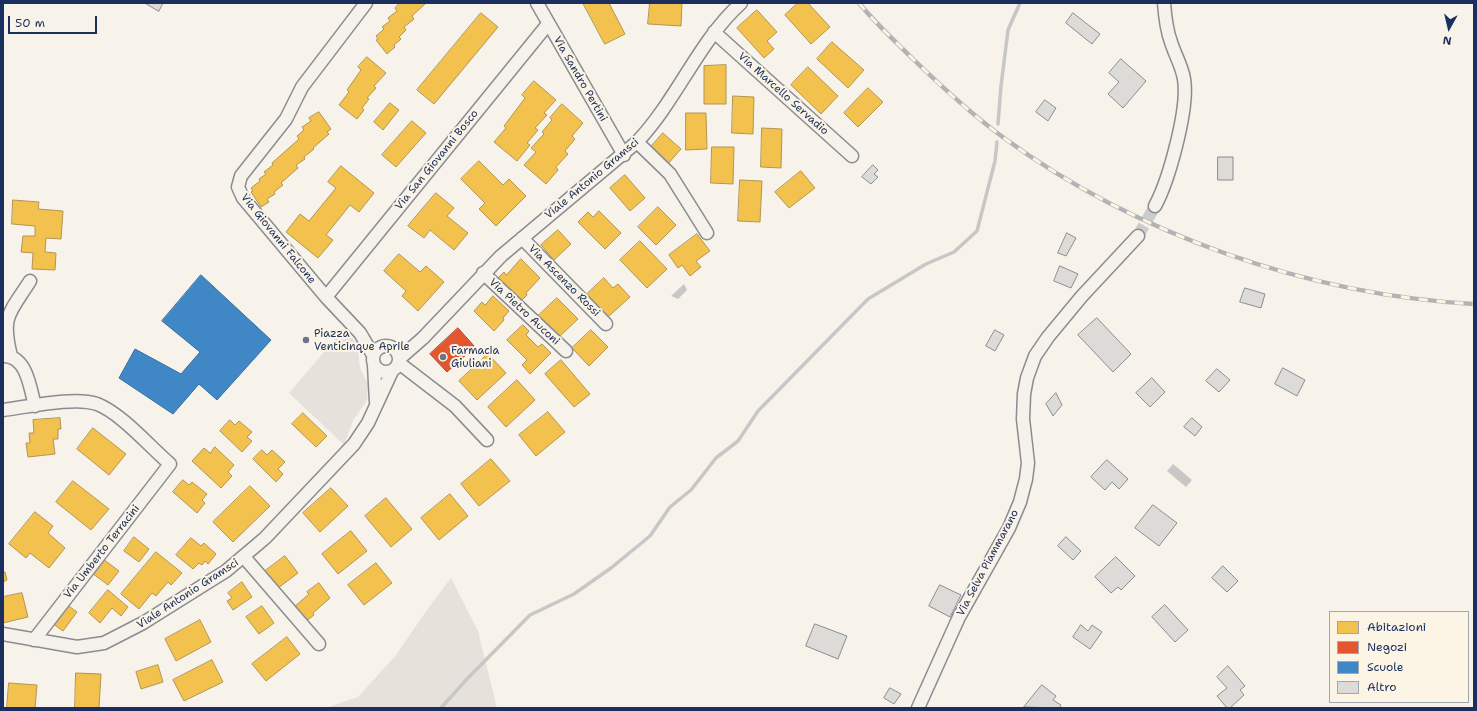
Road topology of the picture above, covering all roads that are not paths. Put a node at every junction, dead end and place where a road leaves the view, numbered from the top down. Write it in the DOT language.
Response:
graph roads {
  1 [pos="366,3"];
  2 [pos="536,3"];
  3 [pos="741,3"];
  4 [pos="1164,3"];
  5 [pos="548,24"];
  6 [pos="714,32"];
  7 [pos="637,142"];
  8 [pos="624,155"];
  9 [pos="852,156"];
  10 [pos="1155,206"];
  11 [pos="707,233"];
  12 [pos="1138,236"];
  13 [pos="522,238"];
  14 [pos="483,273"];
  15 [pos="30,281"];
  16 [pos="326,297"];
  17 [pos="606,324"];
  18 [pos="360,334"];
  19 [pos="566,351"];
  20 [pos="7,356"];
  21 [pos="393,359"];
  22 [pos="373,360"];
  23 [pos="376,403"];
  24 [pos="35,406"];
  25 [pos="3,410"];
  26 [pos="487,440"];
  27 [pos="244,557"];
  28 [pos="3,634"];
  29 [pos="34,640"];
  30 [pos="319,644"];
  31 [pos="918,708"];
  1 -- 16 [label="street, Via Giovanni Falcone"];
  2 -- 5 [label="street, Via Sandro Pertini"];
  3 -- 6 [label="street, Viale Antonio Gramsci"];
  4 -- 10 [label="street"];
  5 -- 8 [label="street, Via Sandro Pertini"];
  5 -- 16 [label="street, Via San Giovanni Bosco"];
  6 -- 7 [label="street, Viale Antonio Gramsci"];
  6 -- 9 [label="street, Via Marcello Servadio"];
  7 -- 8 [label="street, Viale Antonio Gramsci"];
  7 -- 11 [label="street"];
  8 -- 13 [label="street, Viale Antonio Gramsci"];
  12 -- 31 [label="street, Via Selva Piammarano"];
  13 -- 14 [label="street, Viale Antonio Gramsci"];
  13 -- 17 [label="street, Via Ascenzo Rossi"];
  14 -- 19 [label="street, Via Pietro Auconi"];
  14 -- 21 [label="street, Viale Antonio Gramsci"];
  15 -- 20 [label="street"];
  16 -- 18 [label="street"];
  18 -- 21 [label="street"];
  18 -- 22 [label="street"];
  20 -- 24 [label="street"];
  21 -- 22 [label="street"];
  21 -- 22 [label="street"];
  21 -- 23 [label="street, Viale Antonio Gramsci"];
  21 -- 26 [label="street"];
  22 -- 23 [label="street, Viale Antonio Gramsci"];
  23 -- 27 [label="street, Viale Antonio Gramsci"];
  24 -- 25 [label="street"];
  24 -- 29 [label="street, Via Umberto Terracini"];
  27 -- 29 [label="street, Viale Antonio Gramsci"];
  27 -- 30 [label="street"];
  28 -- 29 [label="street, Viale Antonio Gramsci"];
}
